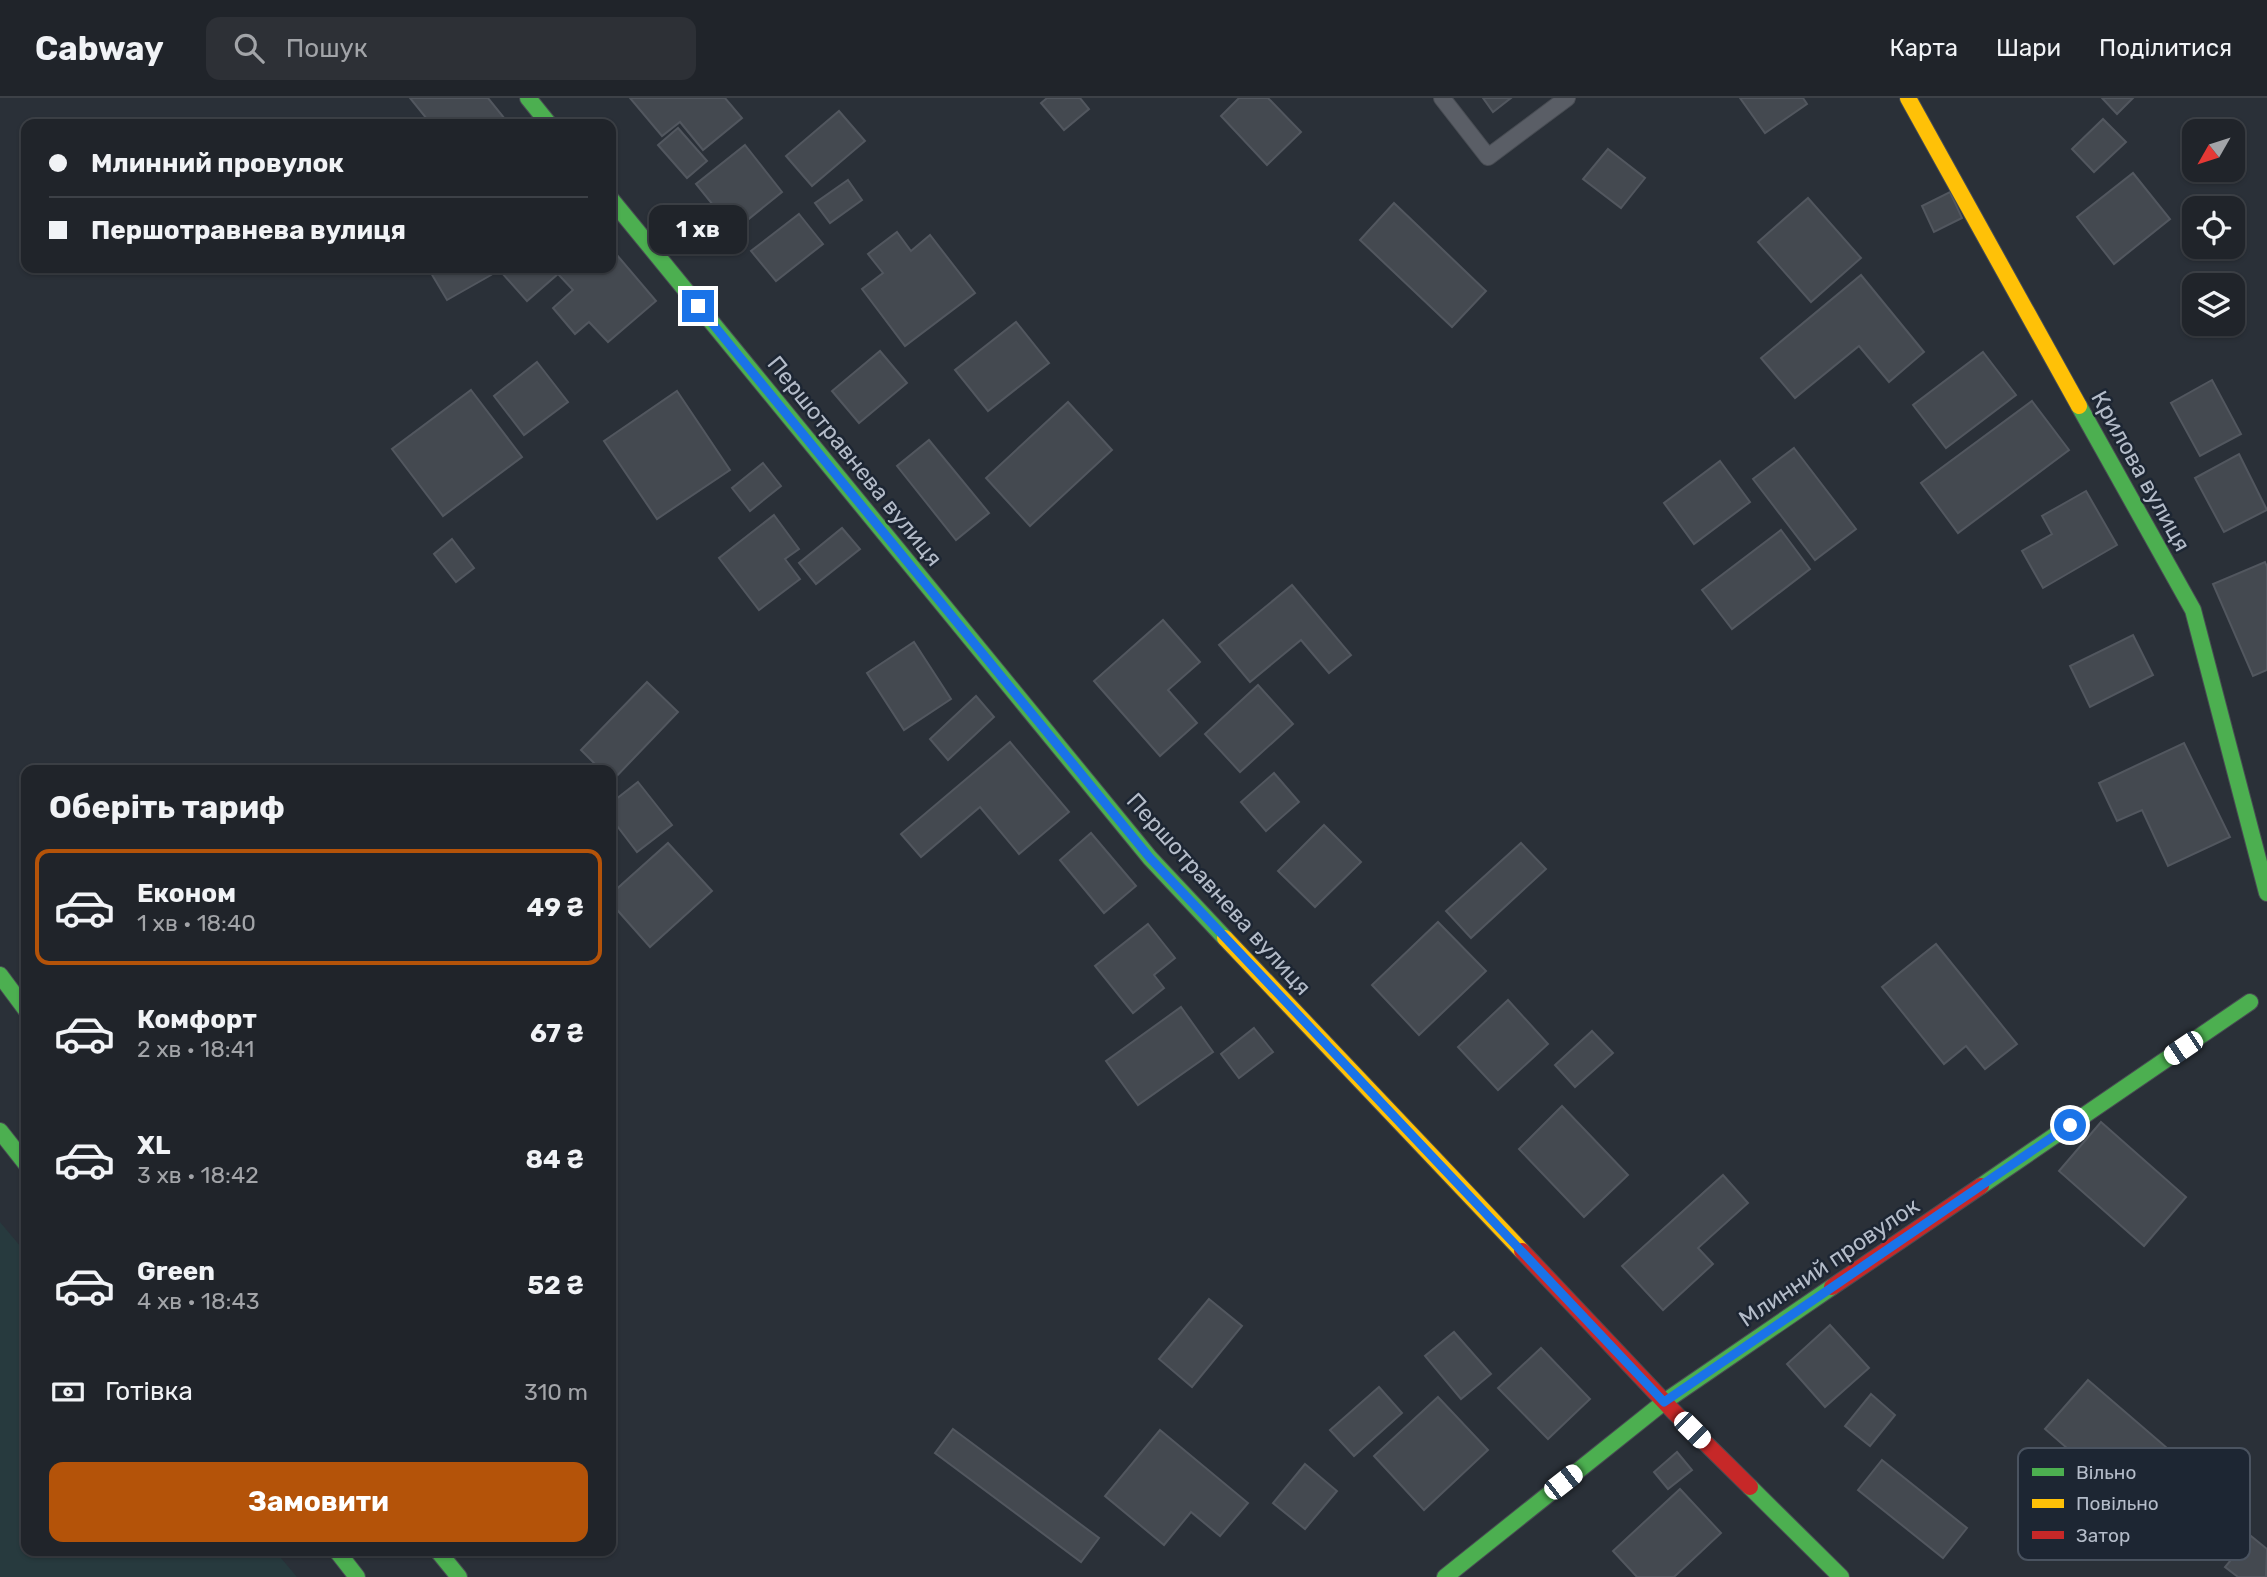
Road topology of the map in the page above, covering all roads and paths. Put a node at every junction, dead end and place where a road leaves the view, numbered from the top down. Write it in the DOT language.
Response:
graph roads {
  1 [pos="528,98"];
  2 [pos="1442,98"];
  3 [pos="1567,98"];
  4 [pos="1908,98"];
  5 [pos="545,119"];
  6 [pos="616,206"];
  7 [pos="2267,893"];
  8 [pos="0,975"];
  9 [pos="2256,1002"];
  10 [pos="15,1013"];
  11 [pos="0,1131"];
  12 [pos="21,1158"];
  13 [pos="1664,1402"];
  14 [pos="341,1556"];
  15 [pos="443,1556"];
  16 [pos="357,1577"];
  17 [pos="459,1577"];
  18 [pos="1445,1577"];
  19 [pos="1841,1577"];
  1 -- 5 [label="main road"];
  2 -- 3 [label="lane"];
  4 -- 7 [label="main road, Крилова вулиця"];
  6 -- 13 [label="main road, Першотравнева вулиця"];
  8 -- 10 [label="main road"];
  9 -- 13 [label="main road, Млинний провулок"];
  11 -- 12 [label="main road"];
  13 -- 18 [label="main road, Млинний провулок"];
  13 -- 19 [label="main road, Першотравнева вулиця"];
  14 -- 16 [label="main road"];
  15 -- 17 [label="main road"];
}
